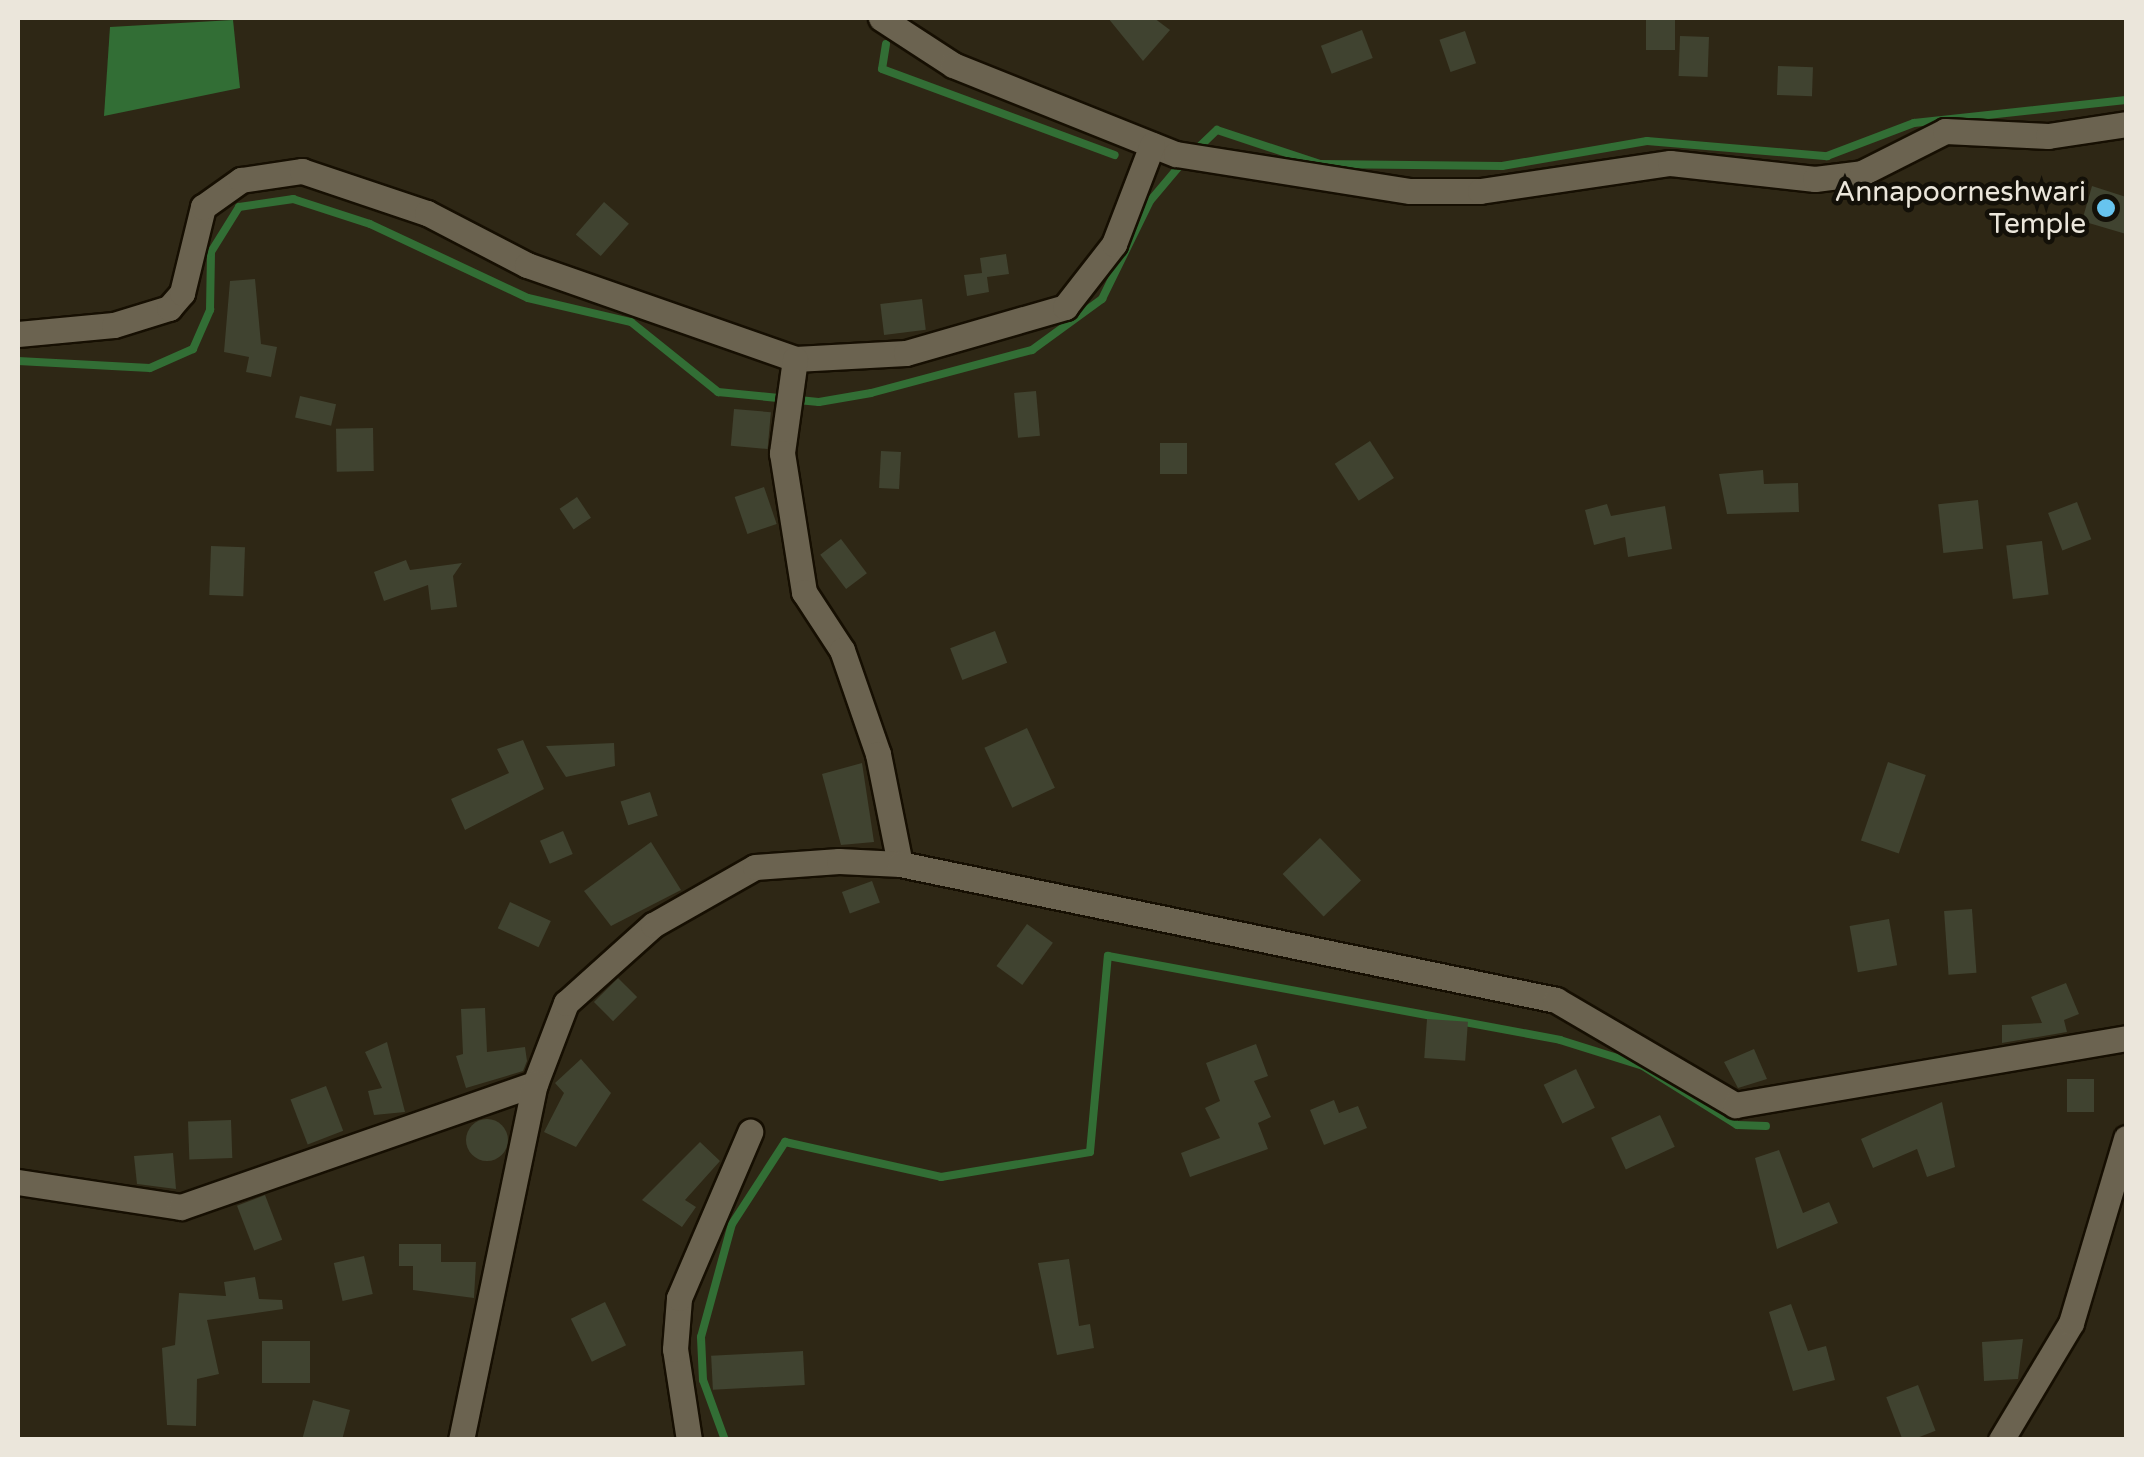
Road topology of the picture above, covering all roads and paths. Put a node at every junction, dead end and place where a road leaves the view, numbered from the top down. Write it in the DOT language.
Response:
graph roads {
  1 [pos="881,18"];
  2 [pos="2126,124"];
  3 [pos="1164,149"];
  4 [pos="18,334"];
  5 [pos="790,370"];
  6 [pos="900,864"];
  7 [pos="2126,1038"];
  8 [pos="535,1084"];
  9 [pos="750,1132"];
  10 [pos="2126,1138"];
  11 [pos="18,1182"];
  12 [pos="460,1440"];
  13 [pos="689,1440"];
  14 [pos="2001,1440"];
  1 -- 3 [label="street"];
  2 -- 3 [label="street"];
  3 -- 5 [label="street"];
  4 -- 5 [label="street"];
  5 -- 6 [label="street"];
  6 -- 7 [label="street"];
  6 -- 8 [label="street"];
  8 -- 11 [label="street"];
  8 -- 12 [label="street"];
  9 -- 13 [label="street"];
  10 -- 14 [label="street"];
}
